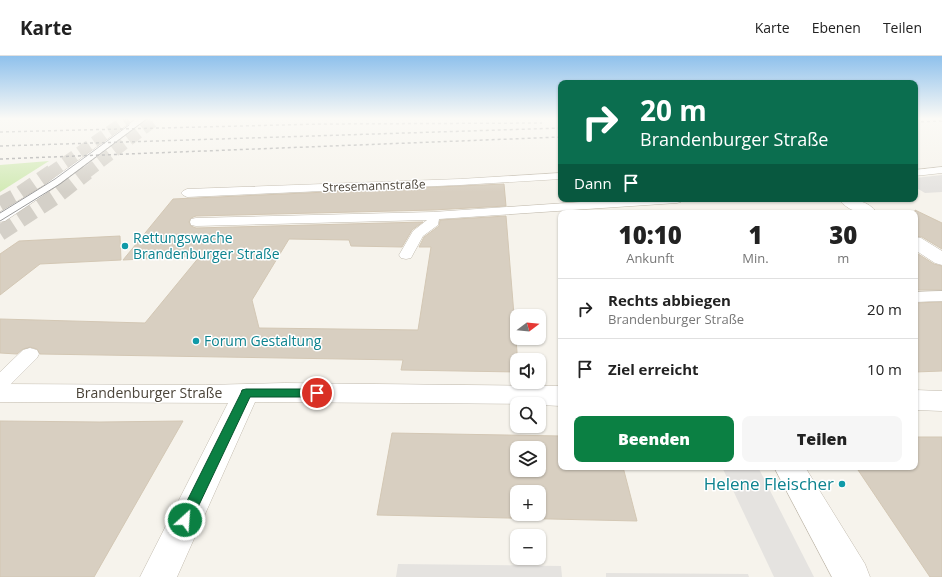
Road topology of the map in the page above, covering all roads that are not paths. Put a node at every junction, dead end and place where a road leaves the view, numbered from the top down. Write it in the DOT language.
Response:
graph roads {
  1 [pos="108,143"];
  2 [pos="942,170"];
  3 [pos="918,173"];
  4 [pos="558,176"];
  5 [pos="187,192"];
  6 [pos="634,202"];
  7 [pos="852,202"];
  8 [pos="864,210"];
  9 [pos="433,216"];
  10 [pos="0,218"];
  11 [pos="196,222"];
  12 [pos="918,244"];
  13 [pos="406,255"];
  14 [pos="942,259"];
  15 [pos="942,296"];
  16 [pos="918,297"];
  17 [pos="30,354"];
  18 [pos="0,383"];
  19 [pos="0,392"];
  20 [pos="246,393"];
  21 [pos="558,396"];
  22 [pos="918,400"];
  23 [pos="942,401"];
  24 [pos="791,470"];
  25 [pos="158,577"];
  26 [pos="852,577"];
  1 -- 10 [label="lane"];
  2 -- 3 [label="lane"];
  4 -- 5 [label="lane, Stresemannstraße"];
  6 -- 9 [label="lane"];
  7 -- 8 [label="street"];
  9 -- 11 [label="lane"];
  9 -- 13 [label="lane"];
  12 -- 14 [label="street"];
  15 -- 16 [label="lane"];
  17 -- 18 [label="lane"];
  19 -- 20 [label="street, Brandenburger Straße"];
  20 -- 21 [label="street, Brandenburger Straße"];
  20 -- 25 [label="street"];
  22 -- 23 [label="street"];
  24 -- 26 [label="street"];
}
